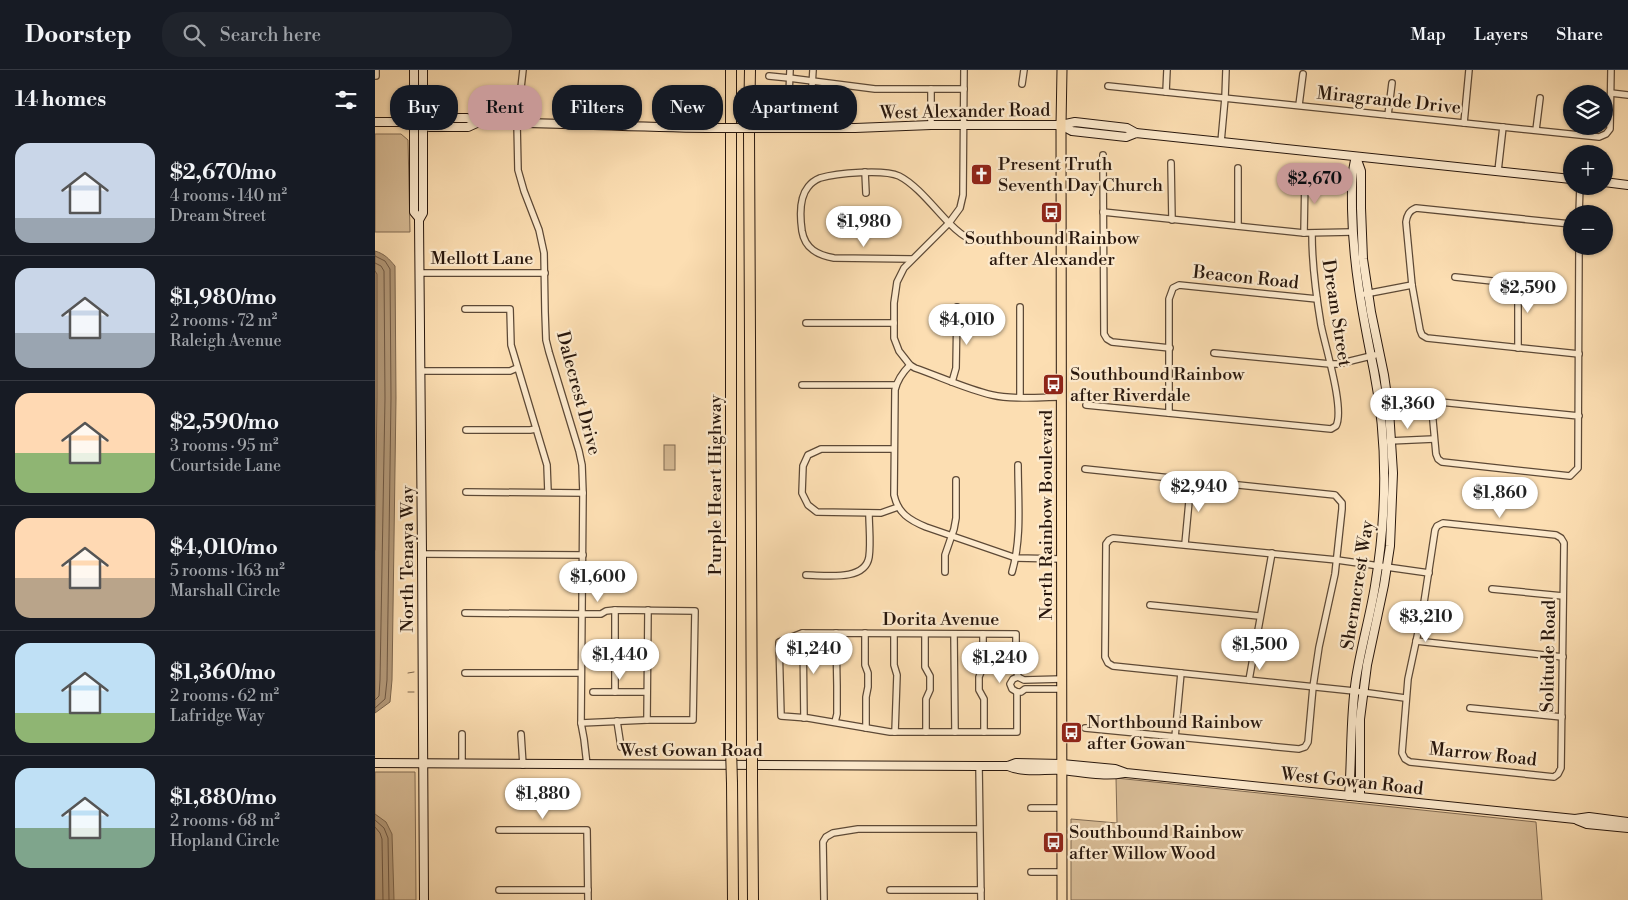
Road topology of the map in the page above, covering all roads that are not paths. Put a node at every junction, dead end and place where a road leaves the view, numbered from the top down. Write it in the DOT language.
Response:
graph roads {
  1 [pos="414,70"];
  2 [pos="423,70"];
  3 [pos="523,70"];
  4 [pos="731,70"];
  5 [pos="749,70"];
  6 [pos="790,70"];
  7 [pos="813,70"];
  8 [pos="964,70"];
  9 [pos="1024,70"];
  10 [pos="1063,70"];
  11 [pos="1167,70"];
  12 [pos="1226,70"];
  13 [pos="1469,70"];
  14 [pos="1611,70"];
  15 [pos="1303,74"];
  16 [pos="769,76"];
  17 [pos="789,78"];
  18 [pos="813,81"];
  19 [pos="1392,83"];
  20 [pos="1021,84"];
  21 [pos="414,85"];
  22 [pos="423,85"];
  23 [pos="521,85"];
  24 [pos="789,85"];
  25 [pos="813,85"];
  26 [pos="1611,85"];
  27 [pos="1108,86"];
  28 [pos="931,89"];
  29 [pos="964,90"];
  30 [pos="1167,92"];
  31 [pos="1613,94"];
  32 [pos="1628,95"];
  33 [pos="1225,98"];
  34 [pos="1540,98"];
  35 [pos="1299,105"];
  36 [pos="1388,115"];
  37 [pos="375,122"];
  38 [pos="390,122"];
  39 [pos="1464,123"];
  40 [pos="542,124"];
  41 [pos="931,125"];
  42 [pos="963,125"];
  43 [pos="1061,125"];
  44 [pos="1503,127"];
  45 [pos="413,130"];
  46 [pos="423,130"];
  47 [pos="517,130"];
  48 [pos="1536,130"];
  49 [pos="1563,133"];
  50 [pos="1581,135"];
  51 [pos="1604,135"];
  52 [pos="1221,142"];
  53 [pos="1103,155"];
  54 [pos="1356,157"];
  55 [pos="1171,163"];
  56 [pos="1238,168"];
  57 [pos="1498,171"];
  58 [pos="865,172"];
  59 [pos="1305,176"];
  60 [pos="1563,178"];
  61 [pos="1613,183"];
  62 [pos="1628,185"];
  63 [pos="866,193"];
  64 [pos="1103,212"];
  65 [pos="419,218"];
  66 [pos="1172,220"];
  67 [pos="949,223"];
  68 [pos="1563,223"];
  69 [pos="1238,226"];
  70 [pos="1352,232"];
  71 [pos="1304,233"];
  72 [pos="1312,234"];
  73 [pos="1031,240"];
  74 [pos="1579,255"];
  75 [pos="912,259"];
  76 [pos="419,273"];
  77 [pos="545,273"];
  78 [pos="1455,277"];
  79 [pos="1412,285"];
  80 [pos="1367,294"];
  81 [pos="1359,295"];
  82 [pos="1317,299"];
  83 [pos="957,307"];
  84 [pos="1020,307"];
  85 [pos="465,309"];
  86 [pos="894,322"];
  87 [pos="806,323"];
  88 [pos="1170,348"];
  89 [pos="1518,348"];
  90 [pos="1214,353"];
  91 [pos="1379,354"];
  92 [pos="1579,354"];
  93 [pos="1371,356"];
  94 [pos="1330,364"];
  95 [pos="910,365"];
  96 [pos="517,368"];
  97 [pos="421,371"];
  98 [pos="953,382"];
  99 [pos="896,384"];
  100 [pos="802,385"];
  101 [pos="1020,397"];
  102 [pos="1062,397"];
  103 [pos="1086,405"];
  104 [pos="1169,413"];
  105 [pos="1579,416"];
  106 [pos="536,428"];
  107 [pos="466,430"];
  108 [pos="1434,439"];
  109 [pos="1383,441"];
  110 [pos="1392,441"];
  111 [pos="894,449"];
  112 [pos="1018,465"];
  113 [pos="1085,470"];
  114 [pos="956,480"];
  115 [pos="1191,480"];
  116 [pos="466,492"];
  117 [pos="547,492"];
  118 [pos="583,493"];
  119 [pos="898,507"];
  120 [pos="869,513"];
  121 [pos="952,536"];
  122 [pos="1185,544"];
  123 [pos="1272,553"];
  124 [pos="423,554"];
  125 [pos="583,555"];
  126 [pos="1016,558"];
  127 [pos="1062,560"];
  128 [pos="1337,560"];
  129 [pos="1383,566"];
  130 [pos="945,572"];
  131 [pos="1013,572"];
  132 [pos="1429,573"];
  133 [pos="806,575"];
  134 [pos="1492,589"];
  135 [pos="1563,596"];
  136 [pos="1150,605"];
  137 [pos="615,610"];
  138 [pos="648,610"];
  139 [pos="465,614"];
  140 [pos="582,614"];
  141 [pos="1259,616"];
  142 [pos="803,633"];
  143 [pos="836,633"];
  144 [pos="865,634"];
  145 [pos="894,634"];
  146 [pos="925,634"];
  147 [pos="954,634"];
  148 [pos="983,634"];
  149 [pos="1416,641"];
  150 [pos="1563,657"];
  151 [pos="465,673"];
  152 [pos="581,673"];
  153 [pos="1181,673"];
  154 [pos="1018,677"];
  155 [pos="1062,679"];
  156 [pos="1249,680"];
  157 [pos="1313,687"];
  158 [pos="1062,689"];
  159 [pos="1354,691"];
  160 [pos="593,692"];
  161 [pos="615,692"];
  162 [pos="647,692"];
  163 [pos="1017,692"];
  164 [pos="1363,692"];
  165 [pos="1405,698"];
  166 [pos="1470,708"];
  167 [pos="1562,717"];
  168 [pos="805,718"];
  169 [pos="647,720"];
  170 [pos="617,721"];
  171 [pos="835,722"];
  172 [pos="581,723"];
  173 [pos="866,728"];
  174 [pos="1085,728"];
  175 [pos="895,732"];
  176 [pos="926,732"];
  177 [pos="955,732"];
  178 [pos="984,732"];
  179 [pos="462,734"];
  180 [pos="521,734"];
  181 [pos="1175,737"];
  182 [pos="621,747"];
  183 [pos="375,763"];
  184 [pos="423,763"];
  185 [pos="462,764"];
  186 [pos="523,765"];
  187 [pos="587,765"];
  188 [pos="979,766"];
  189 [pos="1062,767"];
  190 [pos="1558,774"];
  191 [pos="1349,796"];
  192 [pos="1360,797"];
  193 [pos="1031,808"];
  194 [pos="1062,808"];
  195 [pos="1575,819"];
  196 [pos="1628,822"];
  197 [pos="1628,828"];
  198 [pos="979,829"];
  199 [pos="499,830"];
  200 [pos="1031,872"];
  201 [pos="1063,872"];
  202 [pos="499,890"];
  203 [pos="588,890"];
  204 [pos="890,890"];
  205 [pos="981,890"];
  206 [pos="424,900"];
  207 [pos="588,900"];
  208 [pos="733,900"];
  209 [pos="753,900"];
  210 [pos="824,900"];
  211 [pos="981,900"];
  212 [pos="1063,900"];
  1 -- 21 [label="street, North Tenaya Way"];
  2 -- 22 [label="street, North Tenaya Way"];
  3 -- 23 [label="street, Dalecrest Drive"];
  4 -- 208 [label="highway, Purple Heart Highway, bridge"];
  5 -- 209 [label="highway, Purple Heart Highway, bridge"];
  6 -- 17 [label="street"];
  7 -- 18 [label="street"];
  8 -- 29 [label="street"];
  9 -- 20 [label="street"];
  10 -- 43 [label="main road, North Rainbow Boulevard"];
  11 -- 30 [label="street"];
  12 -- 33 [label="street"];
  13 -- 39 [label="street"];
  14 -- 26 [label="street"];
  15 -- 35 [label="street"];
  16 -- 17 [label="street"];
  17 -- 18 [label="street"];
  17 -- 24 [label="street"];
  18 -- 25 [label="street"];
  18 -- 28 [label="street"];
  19 -- 36 [label="street"];
  27 -- 30 [label="street, Miragrande Drive"];
  28 -- 29 [label="street"];
  28 -- 41 [label="street"];
  29 -- 42 [label="street"];
  30 -- 33 [label="street, Miragrande Drive"];
  31 -- 32 [label="street"];
  33 -- 35 [label="street, Miragrande Drive"];
  33 -- 52 [label="street"];
  34 -- 48 [label="street"];
  35 -- 36 [label="street, Miragrande Drive"];
  36 -- 39 [label="street, Miragrande Drive"];
  37 -- 38 [label="street, West Alexander Road"];
  39 -- 44 [label="street, Miragrande Drive"];
  40 -- 41 [label="street, West Alexander Road, bridge"];
  41 -- 42 [label="street, West Alexander Road"];
  42 -- 43 [label="street, West Alexander Road"];
  42 -- 67 [label="street"];
  43 -- 52 [label="street, West Alexander Road"];
  43 -- 102 [label="main road, North Rainbow Boulevard"];
  44 -- 48 [label="street, Miragrande Drive"];
  44 -- 57 [label="street"];
  45 -- 65 [label="street, North Tenaya Way"];
  46 -- 65 [label="street, North Tenaya Way"];
  47 -- 77 [label="street, Dalecrest Drive"];
  48 -- 49 [label="street, Miragrande Drive"];
  50 -- 51 [label="street, Miragrande Drive"];
  52 -- 54 [label="street, West Alexander Road"];
  53 -- 64 [label="street"];
  54 -- 57 [label="street, West Alexander Road"];
  54 -- 70 [label="street, Shermcrest Way"];
  54 -- 80 [label="street, Shermcrest Way"];
  55 -- 66 [label="street"];
  56 -- 69 [label="street"];
  57 -- 60 [label="street, West Alexander Road"];
  58 -- 63 [label="street"];
  58 -- 67 [label="street"];
  58 -- 75 [label="street"];
  59 -- 71 [label="street"];
  61 -- 62 [label="street"];
  64 -- 66 [label="street"];
  64 -- 88 [label="street"];
  65 -- 76 [label="street, North Tenaya Way"];
  66 -- 69 [label="street"];
  67 -- 73 [label="street"];
  67 -- 75 [label="street"];
  68 -- 79 [label="street"];
  69 -- 71 [label="street"];
  70 -- 72 [label="street"];
  70 -- 81 [label="street, Shermcrest Way"];
  71 -- 72 [label="street"];
  72 -- 82 [label="street, Dream Street"];
  74 -- 92 [label="street"];
  75 -- 86 [label="street"];
  76 -- 77 [label="street, Mellott Lane"];
  76 -- 97 [label="street, North Tenaya Way"];
  77 -- 118 [label="street, Dalecrest Drive"];
  78 -- 89 [label="street"];
  79 -- 80 [label="street"];
  79 -- 89 [label="street"];
  80 -- 81 [label="street"];
  80 -- 91 [label="street, Shermcrest Way"];
  81 -- 93 [label="street, Shermcrest Way"];
  82 -- 88 [label="street, Beacon Road"];
  82 -- 94 [label="street, Dream Street"];
  83 -- 98 [label="street"];
  84 -- 101 [label="street"];
  85 -- 96 [label="street"];
  86 -- 87 [label="street"];
  86 -- 95 [label="street"];
  88 -- 104 [label="street"];
  89 -- 92 [label="street"];
  90 -- 94 [label="street"];
  91 -- 93 [label="street"];
  91 -- 110 [label="street, Shermcrest Way"];
  92 -- 105 [label="street"];
  93 -- 94 [label="street"];
  93 -- 109 [label="street, Shermcrest Way"];
  94 -- 104 [label="street, Dream Street"];
  95 -- 98 [label="street"];
  95 -- 99 [label="street"];
  96 -- 97 [label="street"];
  96 -- 106 [label="street"];
  97 -- 124 [label="street, North Tenaya Way"];
  98 -- 101 [label="street"];
  99 -- 100 [label="street"];
  99 -- 111 [label="street"];
  101 -- 102 [label="street"];
  102 -- 127 [label="main road, North Rainbow Boulevard"];
  103 -- 104 [label="street"];
  105 -- 108 [label="street"];
  105 -- 108 [label="street"];
  106 -- 107 [label="street"];
  106 -- 117 [label="street"];
  108 -- 110 [label="street"];
  109 -- 110 [label="street"];
  109 -- 129 [label="street, Shermcrest Way"];
  110 -- 129 [label="street, Shermcrest Way"];
  111 -- 119 [label="street"];
  111 -- 120 [label="street"];
  112 -- 126 [label="street"];
  113 -- 115 [label="street"];
  114 -- 121 [label="street"];
  115 -- 122 [label="street"];
  115 -- 128 [label="street"];
  116 -- 117 [label="street"];
  117 -- 118 [label="street"];
  118 -- 125 [label="street, Dalecrest Drive"];
  119 -- 120 [label="street"];
  119 -- 121 [label="street"];
  120 -- 133 [label="street"];
  121 -- 126 [label="street"];
  121 -- 130 [label="street"];
  122 -- 123 [label="street"];
  122 -- 153 [label="street"];
  123 -- 128 [label="street"];
  123 -- 141 [label="street"];
  124 -- 125 [label="street"];
  124 -- 184 [label="street, North Tenaya Way"];
  125 -- 140 [label="street, Dalecrest Drive"];
  126 -- 127 [label="street"];
  126 -- 131 [label="street"];
  127 -- 155 [label="main road, North Rainbow Boulevard"];
  128 -- 129 [label="street"];
  128 -- 157 [label="street"];
  129 -- 132 [label="street"];
  129 -- 159 [label="street, Shermcrest Way"];
  129 -- 164 [label="street, Shermcrest Way"];
  132 -- 135 [label="street, Solitude Road"];
  132 -- 149 [label="street"];
  134 -- 135 [label="street"];
  135 -- 150 [label="street, Solitude Road"];
  136 -- 141 [label="street"];
  137 -- 138 [label="street"];
  137 -- 140 [label="street"];
  137 -- 161 [label="street"];
  138 -- 162 [label="street"];
  138 -- 169 [label="street"];
  139 -- 140 [label="street"];
  140 -- 152 [label="street, Dalecrest Drive"];
  141 -- 156 [label="street"];
  142 -- 143 [label="street, Dorita Avenue"];
  142 -- 168 [label="street"];
  142 -- 168 [label="street, Dorita Avenue"];
  143 -- 144 [label="street, Dorita Avenue"];
  143 -- 171 [label="street"];
  144 -- 145 [label="street, Dorita Avenue"];
  144 -- 173 [label="street"];
  145 -- 146 [label="street, Dorita Avenue"];
  145 -- 175 [label="street"];
  146 -- 147 [label="street, Dorita Avenue"];
  146 -- 176 [label="street"];
  147 -- 148 [label="street, Dorita Avenue"];
  147 -- 177 [label="street"];
  148 -- 154 [label="street, Dorita Avenue"];
  148 -- 178 [label="street"];
  149 -- 150 [label="street"];
  149 -- 165 [label="street"];
  150 -- 167 [label="street, Solitude Road"];
  151 -- 152 [label="street"];
  152 -- 172 [label="street, Dalecrest Drive"];
  153 -- 156 [label="street"];
  153 -- 181 [label="street"];
  154 -- 155 [label="street"];
  154 -- 163 [label="street"];
  155 -- 158 [label="main road, North Rainbow Boulevard"];
  156 -- 157 [label="street"];
  157 -- 159 [label="street"];
  157 -- 181 [label="street"];
  158 -- 163 [label="street"];
  158 -- 189 [label="main road, North Rainbow Boulevard"];
  159 -- 164 [label="street"];
  159 -- 191 [label="street, Shermcrest Way"];
  160 -- 161 [label="street"];
  161 -- 162 [label="street"];
  162 -- 169 [label="street"];
  163 -- 178 [label="street"];
  164 -- 165 [label="street"];
  164 -- 192 [label="street, Shermcrest Way"];
  165 -- 190 [label="street, Marrow Road"];
  166 -- 167 [label="street"];
  167 -- 190 [label="street, Solitude Road"];
  168 -- 171 [label="street"];
  169 -- 170 [label="street"];
  170 -- 172 [label="street"];
  170 -- 182 [label="street"];
  171 -- 173 [label="street"];
  172 -- 187 [label="street, Dalecrest Drive"];
  173 -- 175 [label="street"];
  174 -- 181 [label="street"];
  175 -- 176 [label="street"];
  176 -- 177 [label="street"];
  177 -- 178 [label="street"];
  179 -- 185 [label="street"];
  180 -- 186 [label="street"];
  183 -- 184 [label="street, West Gowan Road"];
  184 -- 185 [label="street, West Gowan Road"];
  184 -- 206 [label="street, North Tenaya Way"];
  185 -- 186 [label="street, West Gowan Road"];
  186 -- 187 [label="street, West Gowan Road"];
  187 -- 188 [label="street, West Gowan Road"];
  188 -- 189 [label="street, West Gowan Road"];
  188 -- 198 [label="street"];
  189 -- 191 [label="street, West Gowan Road"];
  189 -- 194 [label="main road, North Rainbow Boulevard"];
  191 -- 192 [label="street, West Gowan Road"];
  192 -- 195 [label="street, West Gowan Road"];
  193 -- 194 [label="street"];
  194 -- 201 [label="main road, North Rainbow Boulevard"];
  195 -- 196 [label="street, West Gowan Road"];
  195 -- 197 [label="street, West Gowan Road"];
  198 -- 205 [label="street"];
  198 -- 210 [label="street"];
  199 -- 203 [label="street"];
  200 -- 201 [label="street"];
  201 -- 212 [label="main road, North Rainbow Boulevard"];
  202 -- 203 [label="street"];
  203 -- 207 [label="street"];
  204 -- 205 [label="street"];
  205 -- 211 [label="street"];
}
